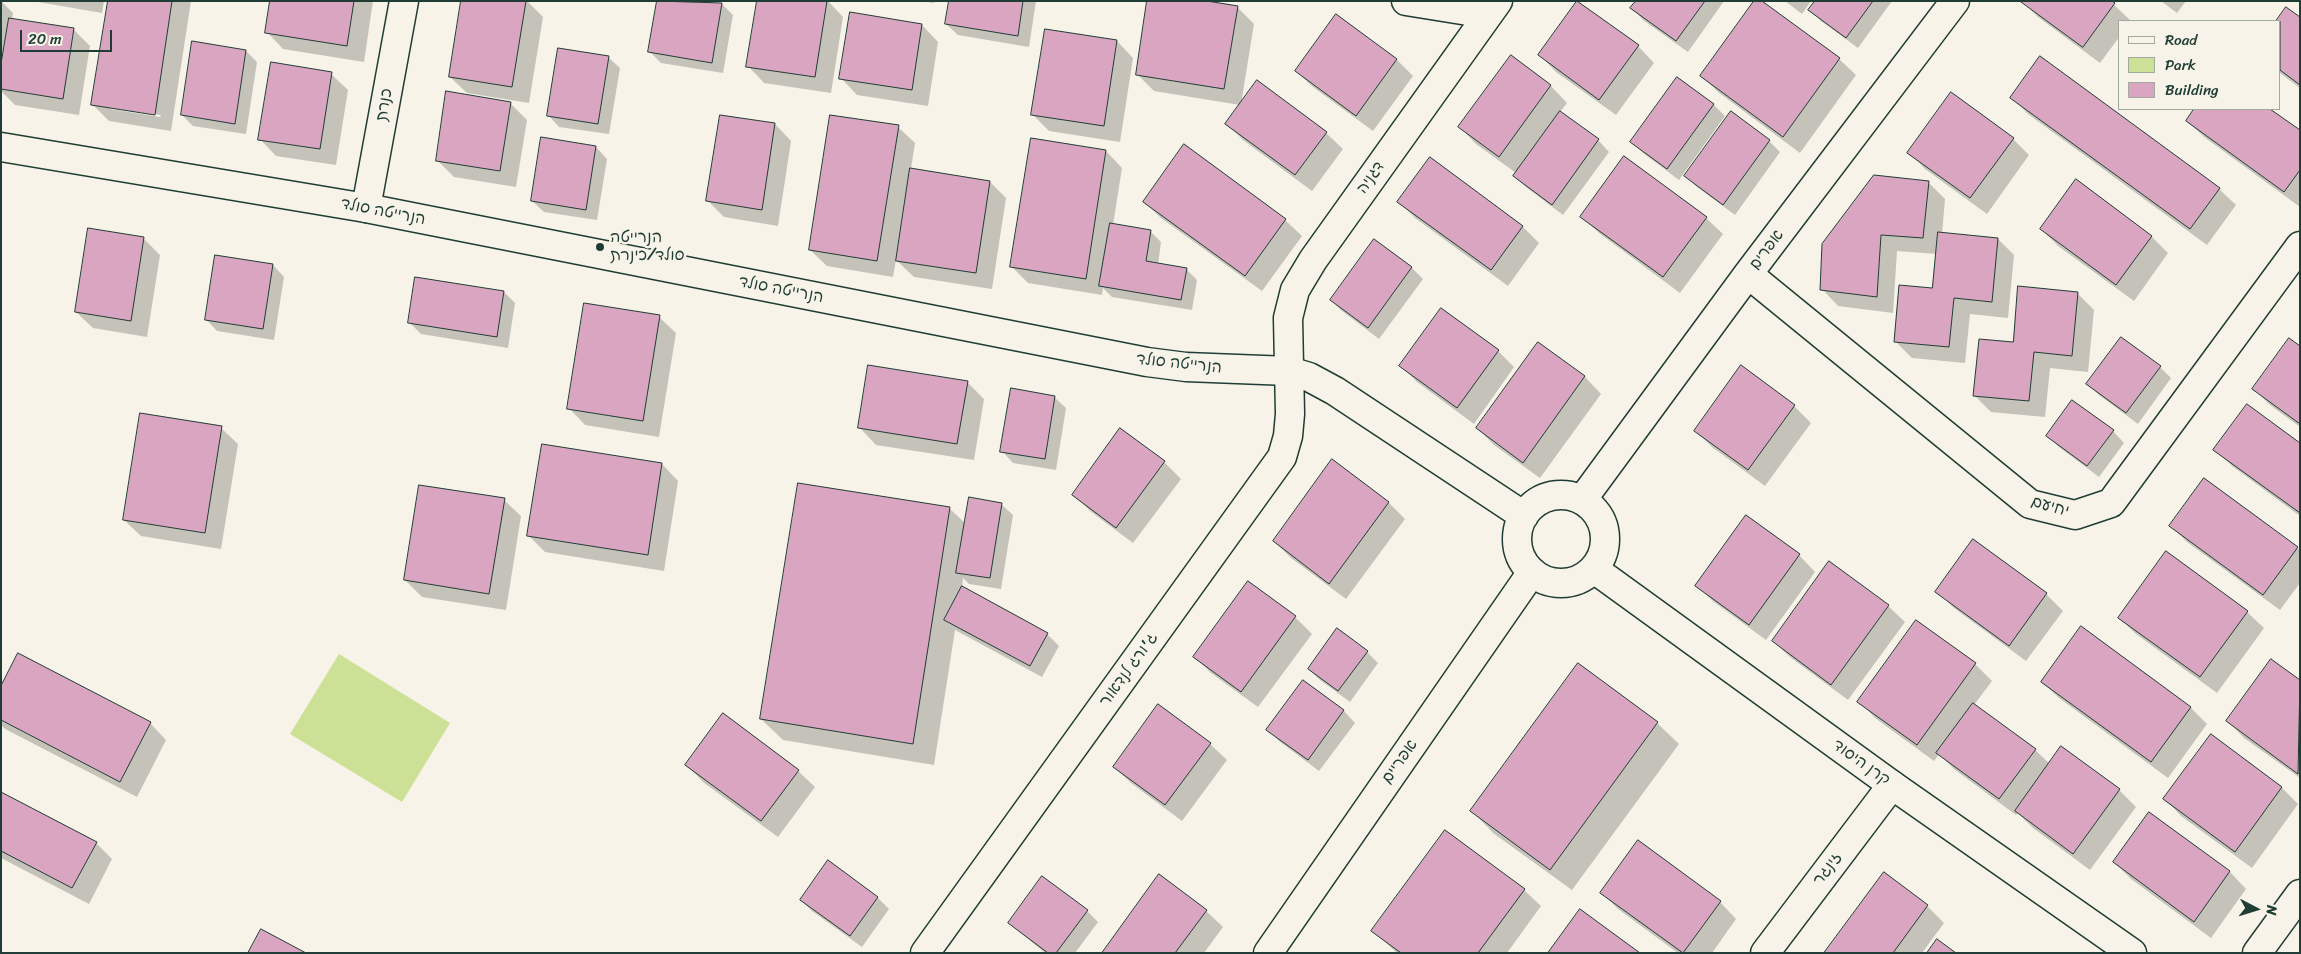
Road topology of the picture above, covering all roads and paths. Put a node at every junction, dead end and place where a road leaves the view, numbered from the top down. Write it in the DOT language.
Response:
graph roads {
  1 [pos="404,1"];
  2 [pos="1406,1"];
  3 [pos="1955,1"];
  4 [pos="1492,8"];
  5 [pos="1,147"];
  6 [pos="366,208"];
  7 [pos="2300,246"];
  8 [pos="1748,274"];
  9 [pos="1289,371"];
  10 [pos="1582,500"];
  11 [pos="1524,516"];
  12 [pos="1594,569"];
  13 [pos="1532,572"];
  14 [pos="1892,785"];
  15 [pos="2300,894"];
  16 [pos="925,953"];
  17 [pos="1268,953"];
  18 [pos="1765,953"];
  19 [pos="2132,953"];
  20 [pos="2257,953"];
  1 -- 6 [label="street, כנרת"];
  2 -- 4 [label="street"];
  3 -- 8 [label="street, אפרים"];
  4 -- 9 [label="street, דגניה"];
  5 -- 6 [label="street, הנרייטה סולד"];
  6 -- 9 [label="street, הנרייטה סולד"];
  7 -- 8 [label="street, יחיעם"];
  8 -- 10 [label="street, אפרים"];
  9 -- 11 [label="street, הנרייטה סולד"];
  9 -- 16 [label="street, ג'ורג לנדאור"];
  10 -- 11 [label="street"];
  10 -- 12 [label="street"];
  11 -- 13 [label="street"];
  12 -- 13 [label="street"];
  12 -- 14 [label="street, קרן היסוד"];
  13 -- 17 [label="street, אפריים"];
  14 -- 18 [label="street, זינגר"];
  14 -- 19 [label="street, קרן היסוד"];
  15 -- 20 [label="street"];
}
